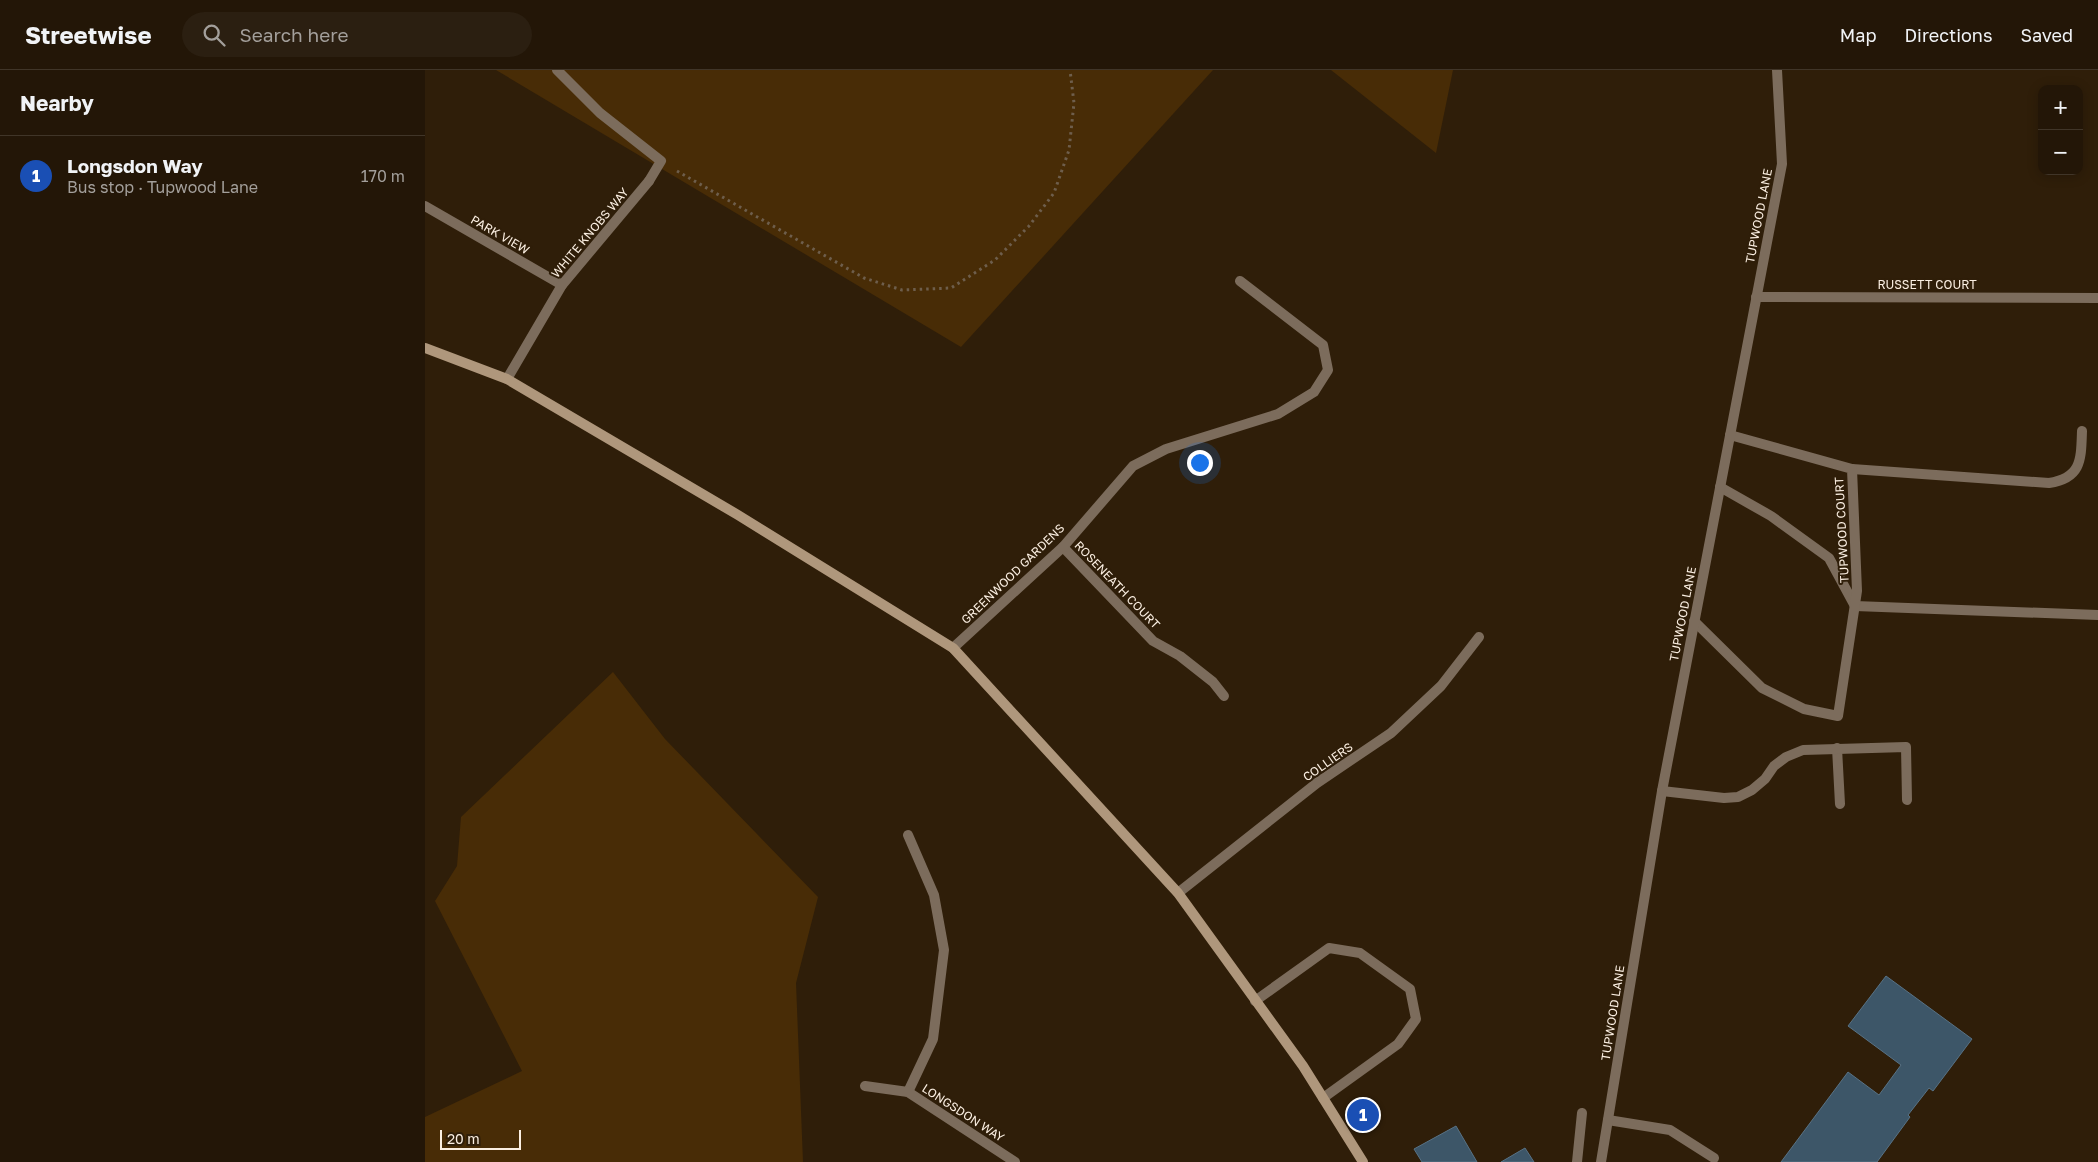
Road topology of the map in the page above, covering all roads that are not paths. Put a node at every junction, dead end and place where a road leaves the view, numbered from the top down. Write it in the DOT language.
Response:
graph roads {
  1 [pos="557,70"];
  2 [pos="1777,70"];
  3 [pos="425,206"];
  4 [pos="1240,281"];
  5 [pos="562,285"];
  6 [pos="1756,297"];
  7 [pos="2098,298"];
  8 [pos="425,348"];
  9 [pos="507,379"];
  10 [pos="2082,431"];
  11 [pos="1730,435"];
  12 [pos="1852,469"];
  13 [pos="1720,487"];
  14 [pos="1063,547"];
  15 [pos="1855,606"];
  16 [pos="2098,615"];
  17 [pos="1694,621"];
  18 [pos="1479,638"];
  19 [pos="953,648"];
  20 [pos="1224,696"];
  21 [pos="1837,748"];
  22 [pos="1662,791"];
  23 [pos="1907,800"];
  24 [pos="1840,804"];
  25 [pos="907,835"];
  26 [pos="1177,893"];
  27 [pos="1255,1001"];
  28 [pos="865,1086"];
  29 [pos="908,1092"];
  30 [pos="1323,1098"];
  31 [pos="1582,1113"];
  32 [pos="1608,1120"];
  33 [pos="1714,1158"];
  34 [pos="1015,1162"];
  35 [pos="1363,1162"];
  36 [pos="1577,1162"];
  37 [pos="1601,1162"];
  1 -- 5 [label="street, WHITE KNOBS WAY"];
  2 -- 6 [label="street, TUPWOOD LANE"];
  3 -- 5 [label="street, PARK VIEW"];
  4 -- 14 [label="street, GREENWOOD GARDENS"];
  5 -- 9 [label="street, WHITE KNOBS WAY"];
  6 -- 7 [label="street, RUSSETT COURT"];
  6 -- 11 [label="street, TUPWOOD LANE"];
  8 -- 9 [label="main road"];
  9 -- 19 [label="main road"];
  10 -- 12 [label="street"];
  11 -- 12 [label="street, TUPWOOD COURT"];
  11 -- 13 [label="street, TUPWOOD LANE"];
  12 -- 15 [label="street, TUPWOOD COURT"];
  13 -- 15 [label="street"];
  13 -- 17 [label="street, TUPWOOD LANE"];
  14 -- 19 [label="street, GREENWOOD GARDENS"];
  14 -- 20 [label="street, ROSENEATH COURT"];
  15 -- 16 [label="street"];
  15 -- 17 [label="street, TUPWOOD COURT"];
  17 -- 22 [label="street, TUPWOOD LANE"];
  18 -- 26 [label="street, COLLIERS"];
  19 -- 26 [label="main road"];
  21 -- 22 [label="street"];
  21 -- 23 [label="street"];
  21 -- 24 [label="street"];
  22 -- 32 [label="street, TUPWOOD LANE"];
  25 -- 29 [label="street"];
  26 -- 27 [label="main road"];
  27 -- 30 [label="main road"];
  27 -- 30 [label="street"];
  28 -- 29 [label="street, LONGSDON WAY"];
  29 -- 34 [label="street, LONGSDON WAY"];
  30 -- 35 [label="main road"];
  31 -- 36 [label="street"];
  32 -- 33 [label="street"];
  32 -- 37 [label="street, TUPWOOD LANE"];
}
